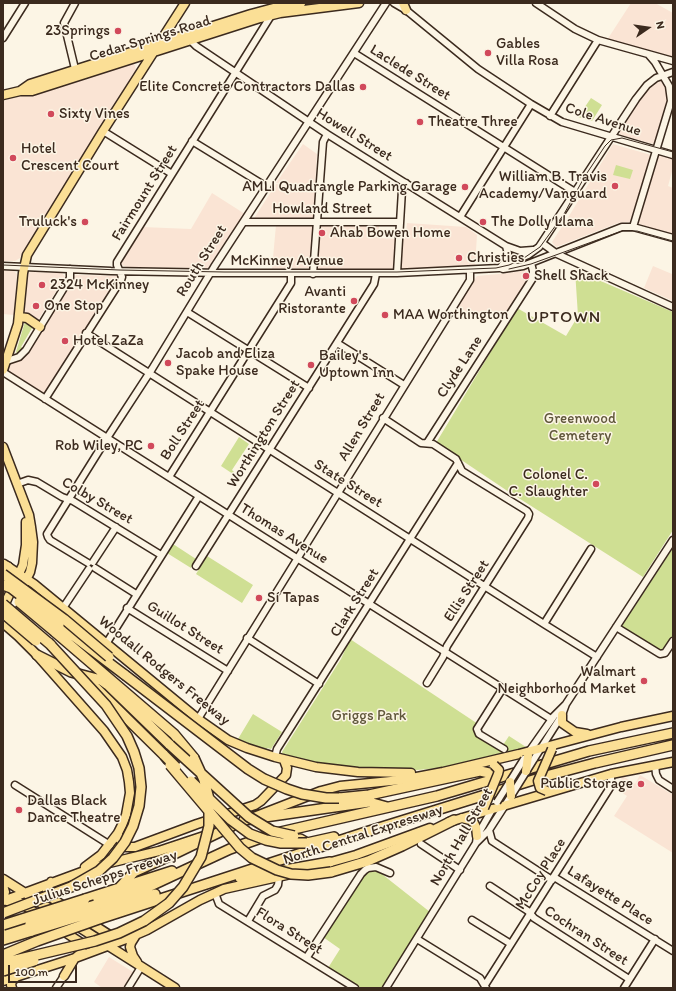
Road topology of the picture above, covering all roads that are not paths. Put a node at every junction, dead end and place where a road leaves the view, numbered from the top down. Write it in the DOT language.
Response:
graph roads {
  1 [pos="25,3"];
  2 [pos="75,3"];
  3 [pos="185,3"];
  4 [pos="301,3"];
  5 [pos="358,3"];
  6 [pos="386,3"];
  7 [pos="394,3"];
  8 [pos="536,3"];
  9 [pos="278,5"];
  10 [pos="405,6"];
  11 [pos="271,16"];
  12 [pos="3,38"];
  13 [pos="598,40"];
  14 [pos="191,41"];
  15 [pos="160,42"];
  16 [pos="154,52"];
  17 [pos="354,53"];
  18 [pos="649,55"];
  19 [pos="132,59"];
  20 [pos="673,61"];
  21 [pos="90,69"];
  22 [pos="236,72"];
  23 [pos="673,72"];
  24 [pos="76,73"];
  25 [pos="663,75"];
  26 [pos="138,76"];
  27 [pos="3,95"];
  28 [pos="531,104"];
  29 [pos="550,116"];
  30 [pos="309,122"];
  31 [pos="103,131"];
  32 [pos="327,134"];
  33 [pos="610,137"];
  34 [pos="192,141"];
  35 [pos="505,147"];
  36 [pos="656,150"];
  37 [pos="673,155"];
  38 [pos="172,174"];
  39 [pos="406,183"];
  40 [pos="267,187"];
  41 [pos="575,192"];
  42 [pos="460,217"];
  43 [pos="244,222"];
  44 [pos="317,222"];
  45 [pos="400,222"];
  46 [pos="633,227"];
  47 [pos="673,238"];
  48 [pos="542,243"];
  49 [pos="506,246"];
  50 [pos="535,250"];
  51 [pos="556,253"];
  52 [pos="531,263"];
  53 [pos="3,266"];
  54 [pos="24,267"];
  55 [pos="499,268"];
  56 [pos="70,269"];
  57 [pos="470,270"];
  58 [pos="119,271"];
  59 [pos="211,273"];
  60 [pos="397,273"];
  61 [pos="291,274"];
  62 [pos="313,274"];
  63 [pos="376,274"];
  64 [pos="673,307"];
  65 [pos="187,312"];
  66 [pos="20,317"];
  67 [pos="40,327"];
  68 [pos="86,333"];
  69 [pos="337,342"];
  70 [pos="249,350"];
  71 [pos="6,361"];
  72 [pos="3,371"];
  73 [pos="149,373"];
  74 [pos="404,385"];
  75 [pos="309,388"];
  76 [pos="45,399"];
  77 [pos="211,412"];
  78 [pos="383,418"];
  79 [pos="107,438"];
  80 [pos="427,443"];
  81 [pos="3,447"];
  82 [pos="269,450"];
  83 [pos="458,463"];
  84 [pos="169,477"];
  85 [pos="17,484"];
  86 [pos="338,493"];
  87 [pos="199,496"];
  88 [pos="68,499"];
  89 [pos="24,501"];
  90 [pos="228,515"];
  91 [pos="116,527"];
  92 [pos="410,539"];
  93 [pos="673,540"];
  94 [pos="591,549"];
  95 [pos="161,554"];
  96 [pos="298,558"];
  97 [pos="91,565"];
  98 [pos="196,566"];
  99 [pos="4,568"];
  100 [pos="19,574"];
  101 [pos="27,579"];
  102 [pos="3,586"];
  103 [pos="485,587"];
  104 [pos="136,594"];
  105 [pos="48,595"];
  106 [pos="3,604"];
  107 [pos="370,604"];
  108 [pos="3,608"];
  109 [pos="63,608"];
  110 [pos="127,608"];
  111 [pos="3,613"];
  112 [pos="544,624"];
  113 [pos="4,626"];
  114 [pos="616,627"];
  115 [pos="247,638"];
  116 [pos="673,641"];
  117 [pos="26,643"];
  118 [pos="106,644"];
  119 [pos="51,645"];
  120 [pos="445,652"];
  121 [pos="37,655"];
  122 [pos="597,657"];
  123 [pos="228,670"];
  124 [pos="125,675"];
  125 [pos="427,683"];
  126 [pos="319,684"];
  127 [pos="502,688"];
  128 [pos="566,704"];
  129 [pos="562,715"];
  130 [pos="673,716"];
  131 [pos="198,719"];
  132 [pos="552,719"];
  133 [pos="673,733"];
  134 [pos="592,734"];
  135 [pos="673,745"];
  136 [pos="555,746"];
  137 [pos="541,748"];
  138 [pos="504,749"];
  139 [pos="164,755"];
  140 [pos="529,756"];
  141 [pos="275,757"];
  142 [pos="284,760"];
  143 [pos="673,762"];
  144 [pos="491,763"];
  145 [pos="655,765"];
  146 [pos="526,771"];
  147 [pos="443,772"];
  148 [pos="610,774"];
  149 [pos="507,779"];
  150 [pos="15,785"];
  151 [pos="673,789"];
  152 [pos="550,791"];
  153 [pos="509,800"];
  154 [pos="388,807"];
  155 [pos="488,808"];
  156 [pos="432,811"];
  157 [pos="458,819"];
  158 [pos="244,820"];
  159 [pos="232,826"];
  160 [pos="489,830"];
  161 [pos="118,833"];
  162 [pos="478,839"];
  163 [pos="492,841"];
  164 [pos="307,842"];
  165 [pos="110,844"];
  166 [pos="421,844"];
  167 [pos="215,856"];
  168 [pos="330,862"];
  169 [pos="460,870"];
  170 [pos="390,874"];
  171 [pos="70,876"];
  172 [pos="279,877"];
  173 [pos="553,878"];
  174 [pos="3,880"];
  175 [pos="52,882"];
  176 [pos="3,884"];
  177 [pos="490,886"];
  178 [pos="14,887"];
  179 [pos="119,888"];
  180 [pos="192,889"];
  181 [pos="215,893"];
  182 [pos="24,894"];
  183 [pos="3,900"];
  184 [pos="97,912"];
  185 [pos="3,913"];
  186 [pos="530,915"];
  187 [pos="472,920"];
  188 [pos="248,921"];
  189 [pos="3,925"];
  190 [pos="31,928"];
  191 [pos="3,932"];
  192 [pos="137,935"];
  193 [pos="126,939"];
  194 [pos="417,939"];
  195 [pos="655,939"];
  196 [pos="3,940"];
  197 [pos="95,940"];
  198 [pos="511,944"];
  199 [pos="108,946"];
  200 [pos="673,951"];
  201 [pos="3,955"];
  202 [pos="307,957"];
  203 [pos="75,958"];
  204 [pos="3,963"];
  205 [pos="57,964"];
  206 [pos="142,966"];
  207 [pos="3,971"];
  208 [pos="64,976"];
  209 [pos="16,977"];
  210 [pos="3,980"];
  211 [pos="628,985"];
  212 [pos="3,986"];
  213 [pos="486,987"];
  214 [pos="7,988"];
  215 [pos="12,988"];
  216 [pos="56,988"];
  217 [pos="128,988"];
  218 [pos="175,988"];
  219 [pos="355,988"];
  220 [pos="386,988"];
  1 -- 12 [label="street"];
  2 -- 24 [label="street"];
  3 -- 15 [label="main road"];
  4 -- 9 [label="main road, Cedar Springs Road"];
  5 -- 11 [label="main road, Cedar Springs Road"];
  6 -- 17 [label="street, Routh Street"];
  7 -- 10 [label="street, Cole Avenue"];
  8 -- 13 [label="street"];
  9 -- 11 [label="street, Fairmount Street"];
  9 -- 15 [label="main road, Cedar Springs Road"];
  10 -- 28 [label="street, Cole Avenue"];
  11 -- 14 [label="main road, Cedar Springs Road"];
  11 -- 22 [label="street, Fairmount Street"];
  13 -- 18 [label="street"];
  13 -- 29 [label="street"];
  14 -- 16 [label="main road, Cedar Springs Road"];
  14 -- 22 [label="street, Howell Street"];
  15 -- 16 [label="main road"];
  15 -- 21 [label="main road, Cedar Springs Road"];
  16 -- 19 [label="main road, Cedar Springs Road"];
  16 -- 26 [label="main road"];
  17 -- 30 [label="street, Routh Street"];
  17 -- 35 [label="street, Laclede Street"];
  18 -- 20 [label="street"];
  18 -- 25 [label="street"];
  19 -- 21 [label="main road, Cedar Springs Road"];
  19 -- 26 [label="main road"];
  21 -- 24 [label="main road, Cedar Springs Road"];
  22 -- 30 [label="street, Howell Street"];
  22 -- 34 [label="street, Fairmount Street"];
  23 -- 25 [label="street"];
  24 -- 27 [label="main road, Cedar Springs Road"];
  25 -- 33 [label="street"];
  25 -- 36 [label="street"];
  26 -- 31 [label="main road"];
  28 -- 29 [label="street, Cole Avenue"];
  28 -- 35 [label="street"];
  29 -- 33 [label="street, Cole Avenue"];
  30 -- 32 [label="street, Howell Street"];
  30 -- 40 [label="street, Routh Street"];
  31 -- 38 [label="street"];
  31 -- 54 [label="main road"];
  32 -- 39 [label="street, Howell Street"];
  32 -- 44 [label="street"];
  33 -- 36 [label="street, Cole Avenue"];
  33 -- 41 [label="street"];
  34 -- 38 [label="street, Fairmount Street"];
  34 -- 40 [label="street"];
  35 -- 41 [label="street, Laclede Street"];
  35 -- 42 [label="street"];
  36 -- 37 [label="street, Cole Avenue"];
  36 -- 46 [label="street"];
  38 -- 58 [label="street, Fairmount Street"];
  39 -- 42 [label="street, Howell Street"];
  39 -- 45 [label="street"];
  40 -- 43 [label="street, Routh Street"];
  41 -- 48 [label="street"];
  42 -- 49 [label="street, Howell Street"];
  43 -- 44 [label="street, Howland Street"];
  43 -- 59 [label="street, Routh Street"];
  44 -- 45 [label="street, Howland Street"];
  44 -- 62 [label="street"];
  45 -- 60 [label="street"];
  46 -- 47 [label="street, McKinney Avenue"];
  46 -- 51 [label="street, McKinney Avenue"];
  48 -- 50 [label="street, McKinney Avenue"];
  48 -- 51 [label="street"];
  49 -- 50 [label="street, Howell Street"];
  49 -- 55 [label="street"];
  50 -- 55 [label="street, McKinney Avenue"];
  51 -- 52 [label="street, McKinney Avenue"];
  51 -- 64 [label="street"];
  52 -- 55 [label="street, McKinney Avenue"];
  52 -- 80 [label="street, Clyde Lane"];
  53 -- 54 [label="street, McKinney Avenue"];
  54 -- 56 [label="street, McKinney Avenue"];
  54 -- 66 [label="main road"];
  55 -- 57 [label="street, McKinney Avenue"];
  56 -- 58 [label="street, McKinney Avenue"];
  56 -- 67 [label="street"];
  57 -- 60 [label="street, McKinney Avenue"];
  57 -- 74 [label="street, Allen Street"];
  58 -- 59 [label="street, McKinney Avenue"];
  58 -- 68 [label="street, Fairmount Street"];
  59 -- 61 [label="street, McKinney Avenue"];
  59 -- 65 [label="street, Routh Street"];
  60 -- 63 [label="street, McKinney Avenue"];
  61 -- 62 [label="street, McKinney Avenue"];
  61 -- 70 [label="street, Boll Street"];
  62 -- 63 [label="street, McKinney Avenue"];
  63 -- 69 [label="street, Worthington Street"];
  65 -- 70 [label="street"];
  65 -- 73 [label="street, Routh Street"];
  66 -- 67 [label="main road"];
  66 -- 71 [label="main road"];
  67 -- 71 [label="street"];
  68 -- 73 [label="street, State Street"];
  68 -- 76 [label="street, Fairmount Street"];
  69 -- 74 [label="street"];
  69 -- 75 [label="street, Worthington Street"];
  70 -- 75 [label="street"];
  70 -- 77 [label="street, Boll Street"];
  71 -- 72 [label="main road"];
  72 -- 76 [label="street, Thomas Avenue"];
  73 -- 77 [label="street, State Street"];
  73 -- 79 [label="street, Routh Street"];
  74 -- 78 [label="street, Allen Street"];
  75 -- 82 [label="street, Worthington Street"];
  76 -- 79 [label="street, Thomas Avenue"];
  77 -- 82 [label="street, State Street"];
  77 -- 84 [label="street, Boll Street"];
  78 -- 80 [label="street"];
  78 -- 86 [label="street, Allen Street"];
  79 -- 84 [label="street, Thomas Avenue"];
  79 -- 88 [label="street, Routh Street"];
  80 -- 83 [label="street"];
  81 -- 85 [label="main road"];
  82 -- 86 [label="street, State Street"];
  82 -- 90 [label="street, Worthington Street"];
  83 -- 92 [label="street, Clark Street"];
  83 -- 103 [label="street, Ellis Street"];
  84 -- 87 [label="street, Thomas Avenue"];
  85 -- 88 [label="street, Colby Street"];
  85 -- 89 [label="main road"];
  86 -- 92 [label="street, State Street"];
  86 -- 96 [label="street, Allen Street"];
  87 -- 90 [label="street, Thomas Avenue"];
  87 -- 95 [label="street"];
  88 -- 91 [label="street, Colby Street"];
  88 -- 97 [label="street, Routh Street"];
  89 -- 100 [label="main road"];
  89 -- 101 [label="main road"];
  90 -- 96 [label="street, Thomas Avenue"];
  90 -- 98 [label="street, Worthington Street"];
  91 -- 95 [label="street, Colby Street"];
  91 -- 97 [label="street"];
  92 -- 103 [label="street, State Street"];
  92 -- 107 [label="street, Clark Street"];
  93 -- 114 [label="street, North Hall Street"];
  94 -- 112 [label="street"];
  95 -- 104 [label="street"];
  96 -- 107 [label="street, Thomas Avenue"];
  96 -- 115 [label="street, Allen Street"];
  97 -- 104 [label="street"];
  97 -- 109 [label="street"];
  99 -- 100 [label="main road, Woodall Rodgers Freeway"];
  99 -- 102 [label="highway"];
  99 -- 124 [label="highway, bridge"];
  100 -- 101 [label="main road, Woodall Rodgers Freeway"];
  100 -- 108 [label="main road"];
  101 -- 105 [label="main road, Woodall Rodgers Freeway"];
  101 -- 113 [label="main road"];
  102 -- 124 [label="highway, bridge"];
  102 -- 197 [label="highway, bridge"];
  103 -- 112 [label="street, State Street"];
  103 -- 120 [label="street, Ellis Street"];
  104 -- 110 [label="street"];
  105 -- 109 [label="main road, Woodall Rodgers Freeway"];
  105 -- 117 [label="main road"];
  106 -- 119 [label="highway, bridge"];
  107 -- 120 [label="street, Thomas Avenue"];
  107 -- 126 [label="street, Clark Street"];
  109 -- 118 [label="main road, Woodall Rodgers Freeway"];
  110 -- 118 [label="street"];
  110 -- 123 [label="street, Guillot Street"];
  111 -- 119 [label="highway, bridge"];
  112 -- 122 [label="street, State Street"];
  113 -- 117 [label="main road"];
  114 -- 116 [label="street"];
  114 -- 122 [label="street, North Hall Street"];
  115 -- 123 [label="street, Allen Street"];
  115 -- 126 [label="street"];
  117 -- 121 [label="main road"];
  118 -- 131 [label="main road, Woodall Rodgers Freeway"];
  119 -- 139 [label="highway, bridge"];
  119 -- 185 [label="highway, bridge"];
  120 -- 125 [label="street, Ellis Street"];
  120 -- 127 [label="street, Thomas Avenue"];
  121 -- 161 [label="main road"];
  121 -- 164 [label="highway, bridge"];
  122 -- 128 [label="street, North Hall Street"];
  123 -- 131 [label="street, Allen Street"];
  124 -- 149 [label="highway, bridge"];
  126 -- 141 [label="street, Clark Street"];
  127 -- 132 [label="street, Thomas Avenue"];
  127 -- 138 [label="street"];
  128 -- 129 [label="street, North Hall Street"];
  128 -- 132 [label="street, North Hall Street"];
  129 -- 134 [label="main road"];
  129 -- 137 [label="street, North Hall Street"];
  130 -- 134 [label="main road"];
  131 -- 141 [label="main road, Woodall Rodgers Freeway"];
  132 -- 140 [label="street, North Hall Street"];
  133 -- 149 [label="highway, North Central Expressway"];
  134 -- 136 [label="main road"];
  135 -- 156 [label="highway, North Central Expressway"];
  136 -- 137 [label="main road"];
  136 -- 152 [label="main road, bridge"];
  137 -- 140 [label="main road"];
  139 -- 157 [label="highway, bridge"];
  139 -- 164 [label="highway, bridge"];
  140 -- 144 [label="main road"];
  140 -- 146 [label="main road, bridge"];
  140 -- 149 [label="street, North Hall Street, bridge"];
  141 -- 142 [label="main road, Woodall Rodgers Freeway"];
  142 -- 147 [label="main road, Woodall Rodgers Freeway"];
  142 -- 161 [label="main road"];
  143 -- 145 [label="main road"];
  144 -- 147 [label="main road"];
  144 -- 155 [label="main road, bridge"];
  145 -- 148 [label="main road"];
  145 -- 151 [label="street"];
  146 -- 153 [label="street, North Hall Street, bridge"];
  147 -- 158 [label="main road"];
  148 -- 152 [label="main road"];
  148 -- 173 [label="street, McCoy Place"];
  149 -- 153 [label="main road, bridge"];
  149 -- 153 [label="street, North Hall Street, bridge"];
  149 -- 154 [label="highway, North Central Expressway"];
  150 -- 165 [label="street"];
  152 -- 153 [label="main road"];
  153 -- 155 [label="main road"];
  153 -- 160 [label="street, North Hall Street"];
  154 -- 158 [label="highway"];
  154 -- 167 [label="highway, North Central Expressway"];
  155 -- 157 [label="main road, North Central Expressway"];
  155 -- 162 [label="street, North Hall Street"];
  156 -- 164 [label="highway"];
  156 -- 180 [label="highway, North Central Expressway"];
  157 -- 162 [label="main road"];
  157 -- 168 [label="main road, North Central Expressway"];
  158 -- 159 [label="main road"];
  159 -- 171 [label="main road"];
  159 -- 179 [label="highway"];
  160 -- 162 [label="street, North Hall Street"];
  160 -- 163 [label="street"];
  161 -- 165 [label="main road"];
  162 -- 163 [label="street, Lafayette Place"];
  162 -- 169 [label="street, North Hall Street"];
  163 -- 173 [label="street, Lafayette Place"];
  165 -- 171 [label="main road"];
  166 -- 169 [label="street"];
  167 -- 179 [label="highway, Julius Schepps Freeway"];
  167 -- 184 [label="highway"];
  168 -- 172 [label="main road, North Central Expressway"];
  168 -- 180 [label="highway"];
  169 -- 194 [label="street, North Hall Street"];
  170 -- 202 [label="street"];
  171 -- 175 [label="main road"];
  172 -- 181 [label="main road, North Central Expressway"];
  172 -- 188 [label="street"];
  173 -- 186 [label="street, McCoy Place"];
  173 -- 195 [label="street, Lafayette Place"];
  174 -- 178 [label="main road"];
  175 -- 182 [label="main road"];
  175 -- 193 [label="main road"];
  176 -- 178 [label="main road"];
  176 -- 183 [label="main road"];
  177 -- 186 [label="street, Cochran Street"];
  178 -- 182 [label="main road"];
  179 -- 189 [label="highway, Julius Schepps Freeway, bridge"];
  180 -- 184 [label="highway, North Central Expressway"];
  181 -- 188 [label="street, Flora Street"];
  181 -- 192 [label="main road, North Central Expressway"];
  182 -- 183 [label="main road"];
  182 -- 199 [label="main road"];
  183 -- 203 [label="main road"];
  184 -- 190 [label="highway, bridge"];
  184 -- 201 [label="highway, bridge"];
  186 -- 198 [label="street, McCoy Place"];
  186 -- 211 [label="street, Cochran Street"];
  187 -- 198 [label="street"];
  188 -- 202 [label="street, Flora Street"];
  190 -- 191 [label="highway"];
  190 -- 196 [label="highway"];
  192 -- 193 [label="main road, North Central Expressway"];
  192 -- 206 [label="main road"];
  193 -- 199 [label="main road, North Central Expressway"];
  194 -- 213 [label="street"];
  194 -- 220 [label="street, North Hall Street"];
  195 -- 200 [label="street, Lafayette Place"];
  195 -- 211 [label="street"];
  197 -- 204 [label="highway, bridge"];
  197 -- 207 [label="highway, bridge"];
  198 -- 213 [label="street, McCoy Place"];
  199 -- 203 [label="main road, North Central Expressway"];
  199 -- 206 [label="main road"];
  202 -- 219 [label="street, Flora Street"];
  203 -- 205 [label="main road, North Central Expressway"];
  203 -- 208 [label="main road"];
  205 -- 208 [label="main road"];
  205 -- 209 [label="main road, North Central Expressway"];
  206 -- 217 [label="street"];
  206 -- 218 [label="main road"];
  208 -- 216 [label="street"];
  209 -- 210 [label="main road, North Central Expressway"];
  209 -- 215 [label="main road"];
  212 -- 214 [label="main road"];
}
